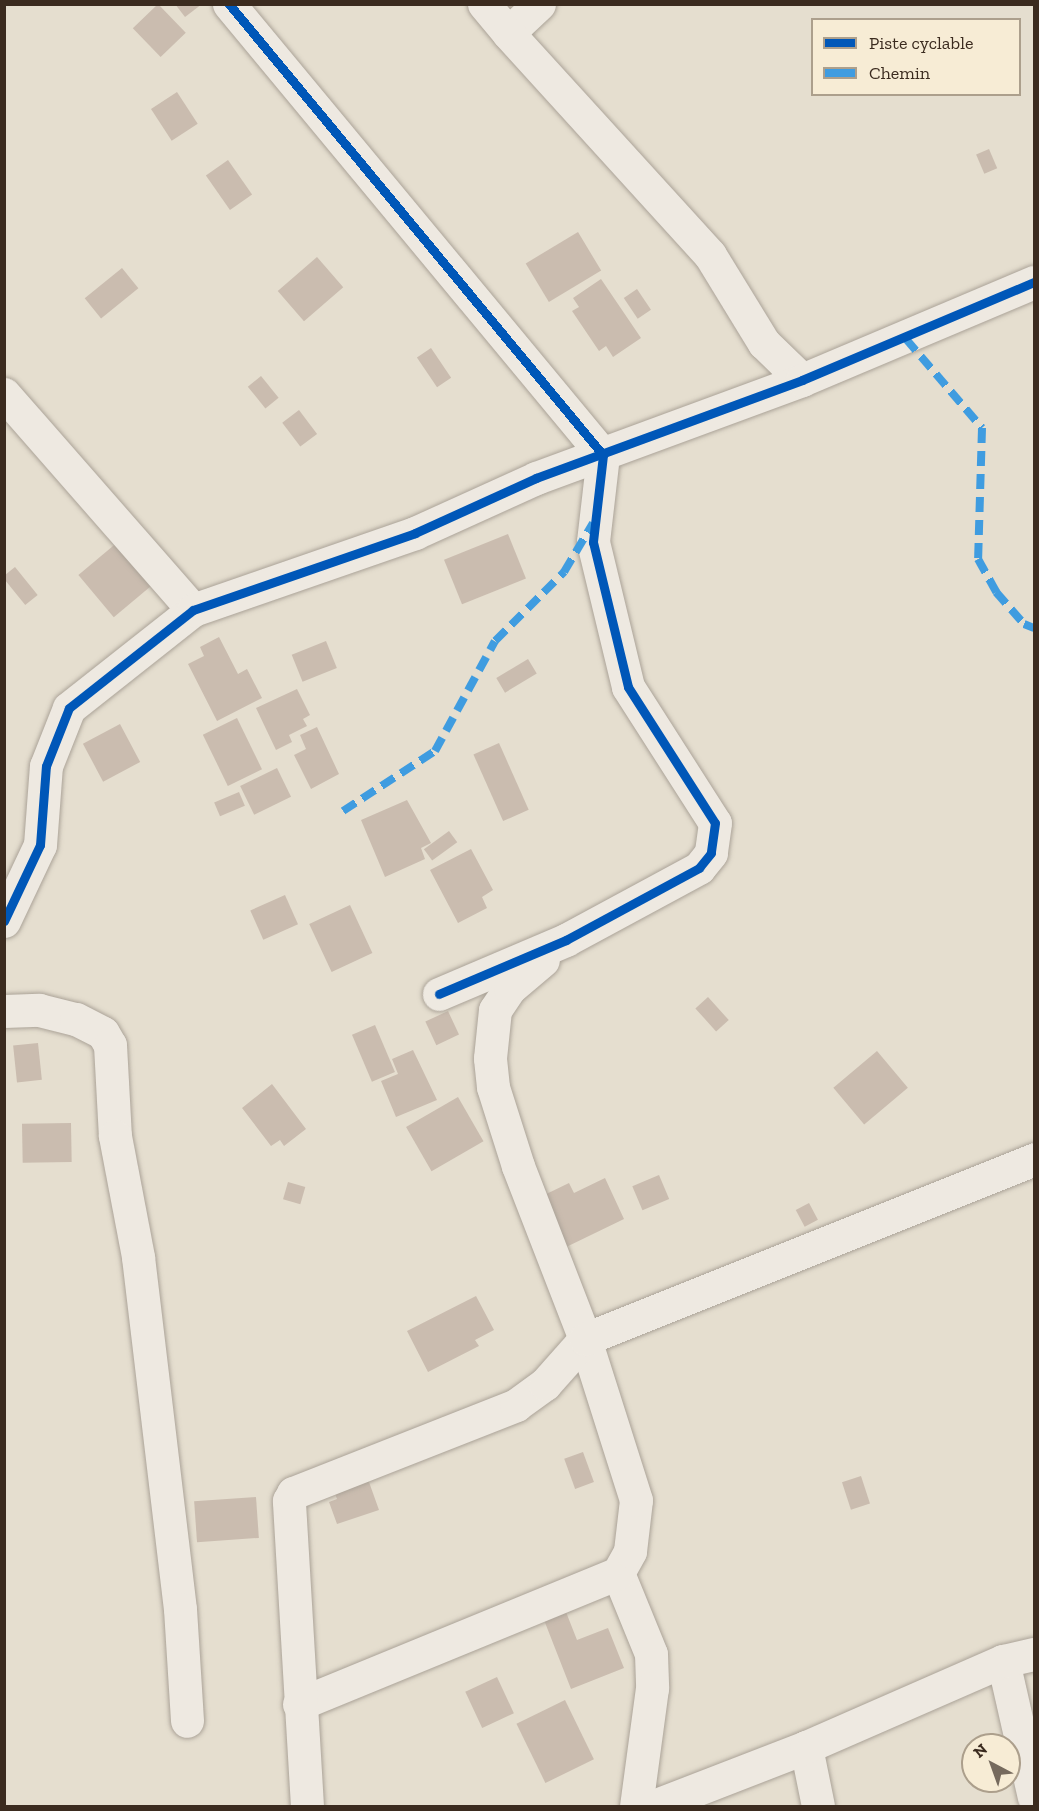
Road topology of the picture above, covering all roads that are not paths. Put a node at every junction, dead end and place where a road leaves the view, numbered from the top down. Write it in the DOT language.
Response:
graph roads {
  1 [pos="229,4"];
  2 [pos="484,4"];
  3 [pos="539,4"];
  4 [pos="508,33"];
  5 [pos="1035,282"];
  6 [pos="802,380"];
  7 [pos="4,394"];
  8 [pos="603,455"];
  9 [pos="193,610"];
  10 [pos="4,921"];
  11 [pos="566,940"];
  12 [pos="439,994"];
  13 [pos="4,1011"];
  14 [pos="1035,1159"];
  15 [pos="585,1339"];
  16 [pos="618,1573"];
  17 [pos="1035,1654"];
  18 [pos="1003,1661"];
  19 [pos="299,1704"];
  20 [pos="187,1721"];
  21 [pos="806,1747"];
  22 [pos="1035,1797"];
  23 [pos="307,1806"];
  24 [pos="636,1806"];
  25 [pos="654,1806"];
  26 [pos="818,1806"];
  1 -- 8 [label="street"];
  2 -- 4 [label="street"];
  3 -- 4 [label="street"];
  4 -- 6 [label="street"];
  5 -- 6 [label="street"];
  6 -- 8 [label="street"];
  7 -- 9 [label="street"];
  8 -- 9 [label="street"];
  8 -- 11 [label="street"];
  9 -- 10 [label="street"];
  11 -- 12 [label="street"];
  11 -- 15 [label="street"];
  13 -- 20 [label="street"];
  14 -- 15 [label="street"];
  15 -- 16 [label="street"];
  15 -- 19 [label="street"];
  16 -- 19 [label="street"];
  16 -- 24 [label="street"];
  17 -- 18 [label="street"];
  18 -- 21 [label="street"];
  18 -- 22 [label="street"];
  19 -- 23 [label="street"];
  21 -- 25 [label="street"];
  21 -- 26 [label="street"];
}
